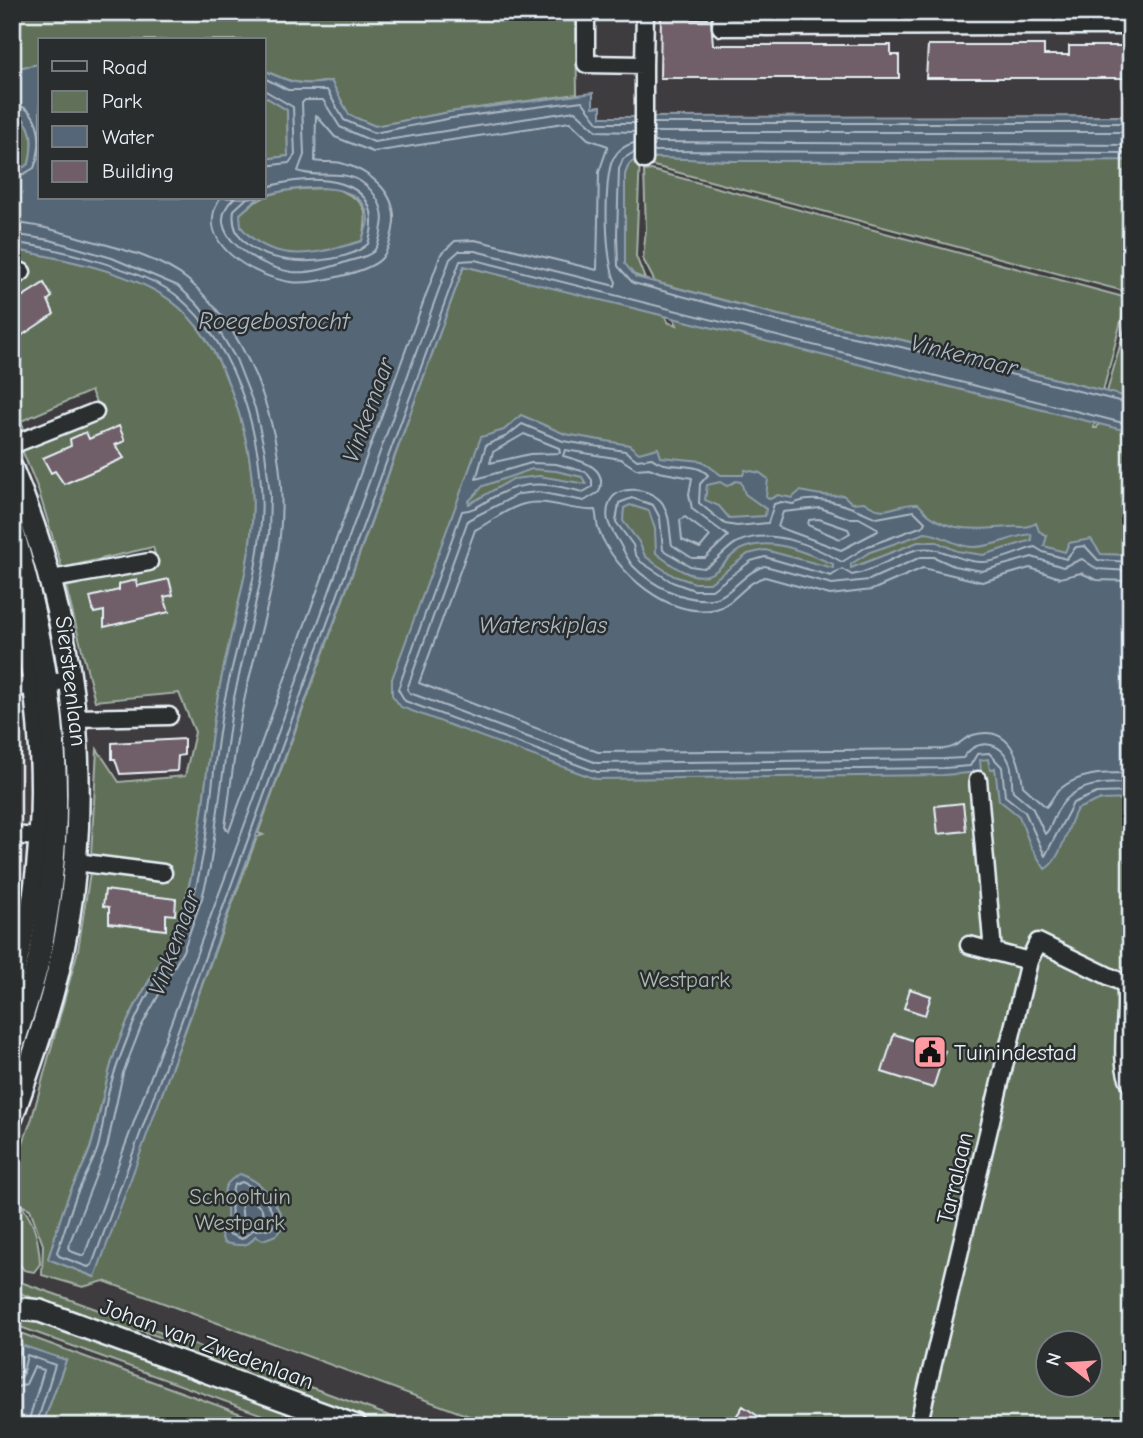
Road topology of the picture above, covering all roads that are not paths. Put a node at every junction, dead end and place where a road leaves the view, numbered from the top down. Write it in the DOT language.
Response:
graph roads {
  1 [pos="586,12"];
  2 [pos="645,12"];
  3 [pos="722,12"];
  4 [pos="1059,19"];
  5 [pos="1131,26"];
  6 [pos="644,65"];
  7 [pos="644,160"];
  8 [pos="95,412"];
  9 [pos="12,445"];
  10 [pos="12,469"];
  11 [pos="12,528"];
  12 [pos="149,562"];
  13 [pos="52,579"];
  14 [pos="12,590"];
  15 [pos="72,680"];
  16 [pos="40,684"];
  17 [pos="12,688"];
  18 [pos="169,716"];
  19 [pos="75,719"];
  20 [pos="978,780"];
  21 [pos="12,835"];
  22 [pos="38,837"];
  23 [pos="76,863"];
  24 [pos="163,873"];
  25 [pos="969,945"];
  26 [pos="993,952"];
  27 [pos="1028,961"];
  28 [pos="13,987"];
  29 [pos="12,1048"];
  30 [pos="1131,1084"];
  31 [pos="12,1117"];
  32 [pos="12,1294"];
  33 [pos="12,1308"];
  34 [pos="40,1311"];
  35 [pos="356,1426"];
  36 [pos="918,1426"];
  1 -- 6 [label="street"];
  2 -- 6 [label="street"];
  3 -- 4 [label="street"];
  4 -- 5 [label="street"];
  6 -- 7 [label="street"];
  8 -- 9 [label="street"];
  10 -- 13 [label="main road, Siersteenlaan"];
  11 -- 16 [label="main road, Siersteenlaan"];
  12 -- 13 [label="street"];
  13 -- 15 [label="main road, Siersteenlaan"];
  14 -- 16 [label="street, Siersteenlaan"];
  15 -- 16 [label="street"];
  15 -- 19 [label="main road, Siersteenlaan"];
  16 -- 17 [label="street"];
  16 -- 22 [label="street, Siersteenlaan"];
  16 -- 29 [label="main road, Siersteenlaan"];
  18 -- 19 [label="street, Siersteenlaan"];
  19 -- 23 [label="main road, Siersteenlaan"];
  20 -- 26 [label="street"];
  21 -- 22 [label="street"];
  22 -- 28 [label="street, Siersteenlaan"];
  23 -- 24 [label="street"];
  23 -- 31 [label="main road, Siersteenlaan"];
  25 -- 26 [label="street"];
  26 -- 27 [label="street"];
  27 -- 30 [label="street, Tarralaan"];
  27 -- 36 [label="street, Tarralaan"];
  32 -- 34 [label="main road, Johan van Zwedenlaan"];
  33 -- 34 [label="main road, Johan van Zwedenlaan"];
  34 -- 35 [label="main road, Johan van Zwedenlaan"];
}
